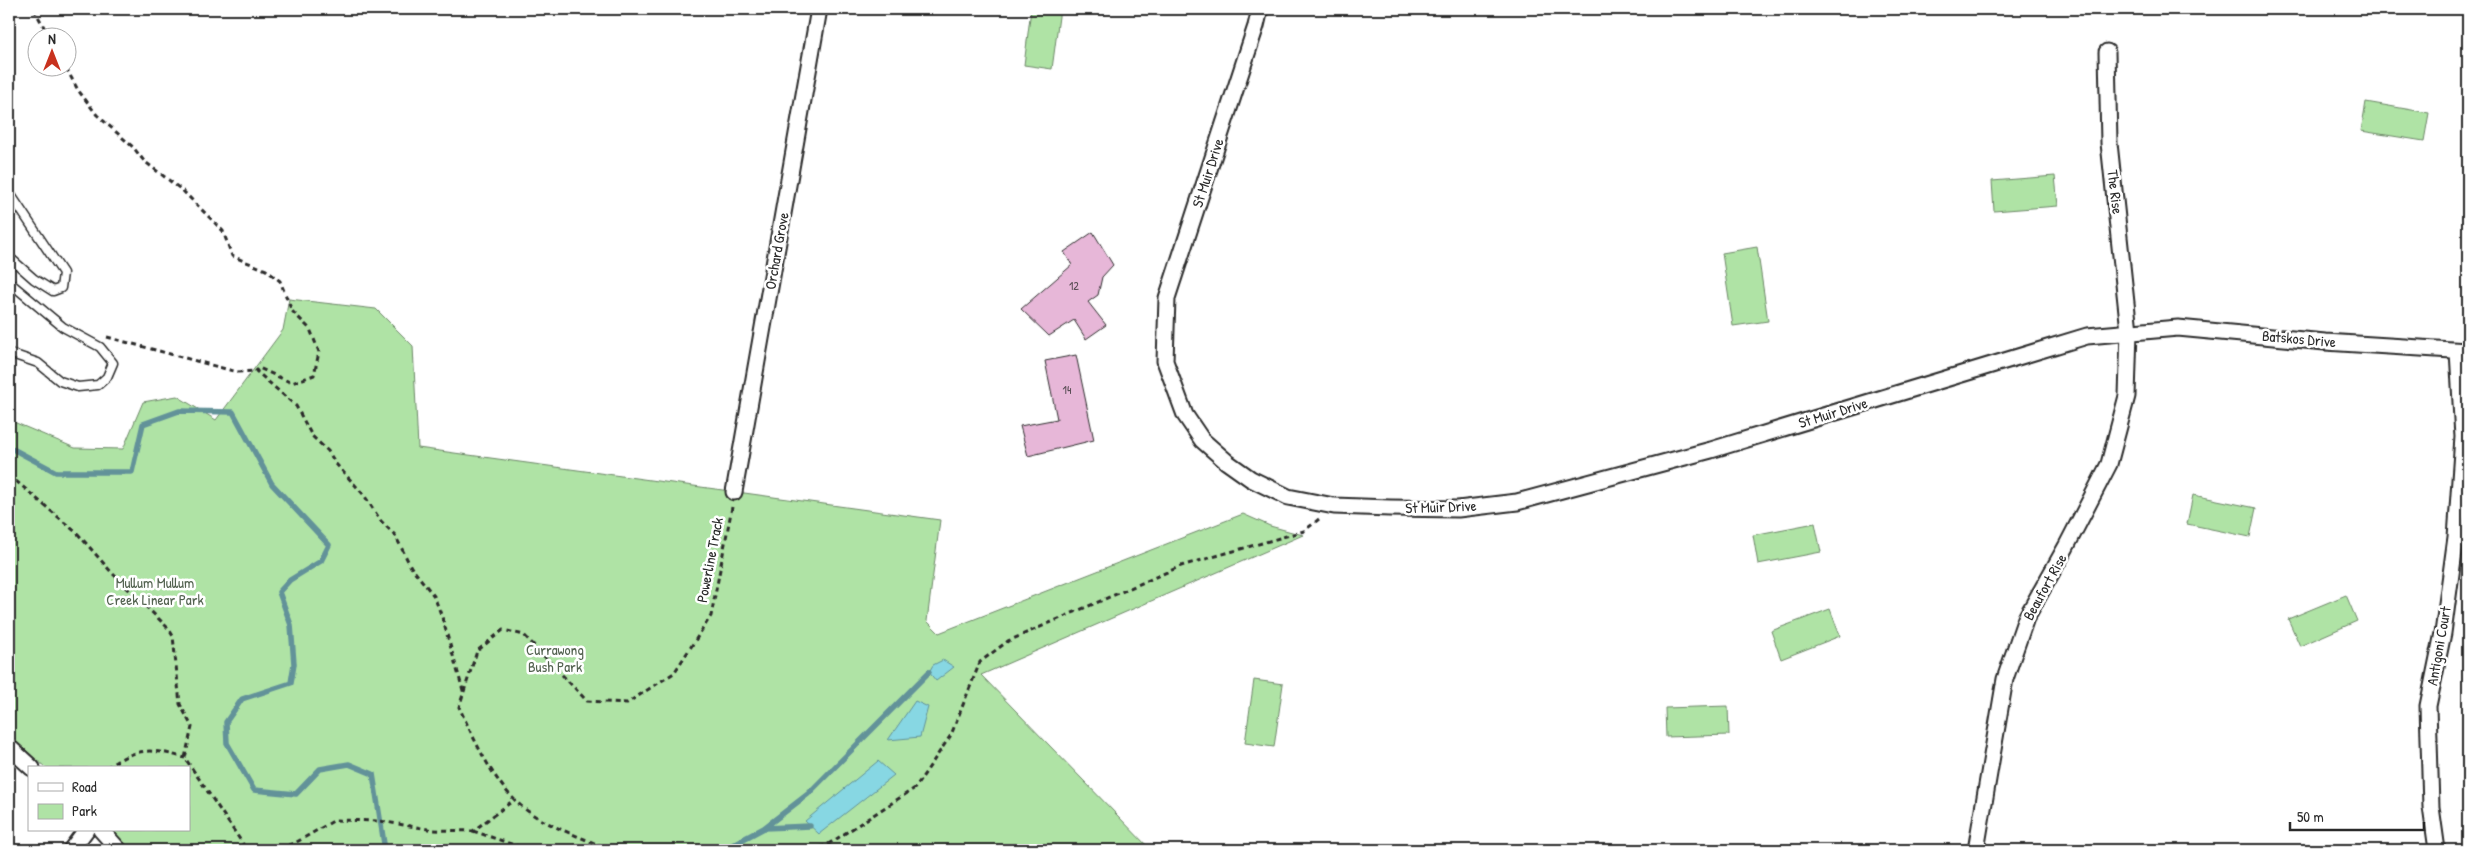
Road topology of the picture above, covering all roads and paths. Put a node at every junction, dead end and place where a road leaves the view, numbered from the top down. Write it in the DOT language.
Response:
graph roads {
  1 [pos="34,9"];
  2 [pos="819,9"];
  3 [pos="1260,9"];
  4 [pos="44,28"];
  5 [pos="2107,52"];
  6 [pos="71,78"];
  7 [pos="9,192"];
  8 [pos="9,256"];
  9 [pos="9,282"];
  10 [pos="2130,331"];
  11 [pos="100,347"];
  12 [pos="2463,351"];
  13 [pos="9,353"];
  14 [pos="256,371"];
  15 [pos="9,475"];
  16 [pos="734,492"];
  17 [pos="1334,506"];
  18 [pos="464,694"];
  19 [pos="9,747"];
  20 [pos="185,758"];
  21 [pos="30,766"];
  22 [pos="109,766"];
  23 [pos="516,799"];
  24 [pos="472,831"];
  25 [pos="84,832"];
  26 [pos="103,832"];
  27 [pos="70,850"];
  28 [pos="119,850"];
  29 [pos="247,850"];
  30 [pos="271,850"];
  31 [pos="529,850"];
  32 [pos="611,850"];
  33 [pos="811,850"];
  34 [pos="1976,850"];
  35 [pos="2437,850"];
  1 -- 4 [label="path"];
  2 -- 16 [label="street, Orchard Grove"];
  3 -- 17 [label="street, St Muir Drive"];
  5 -- 10 [label="street, The Rise"];
  6 -- 14 [label="path"];
  7 -- 8 [label="lane"];
  9 -- 11 [label="lane"];
  10 -- 12 [label="street, Batskos Drive"];
  10 -- 17 [label="street, St Muir Drive"];
  10 -- 34 [label="street, Beaufort Rise"];
  11 -- 13 [label="lane"];
  11 -- 14 [label="path"];
  12 -- 35 [label="street, Antigoni Court"];
  14 -- 18 [label="path"];
  15 -- 20 [label="path"];
  16 -- 18 [label="path, Powerline Track"];
  17 -- 33 [label="path"];
  18 -- 23 [label="path, Powerline Track"];
  19 -- 21 [label="street"];
  20 -- 22 [label="path"];
  20 -- 29 [label="path"];
  23 -- 24 [label="path"];
  23 -- 32 [label="path, Powerline Track"];
  24 -- 30 [label="path"];
  24 -- 31 [label="path"];
  25 -- 27 [label="street"];
  26 -- 28 [label="street"];
}
